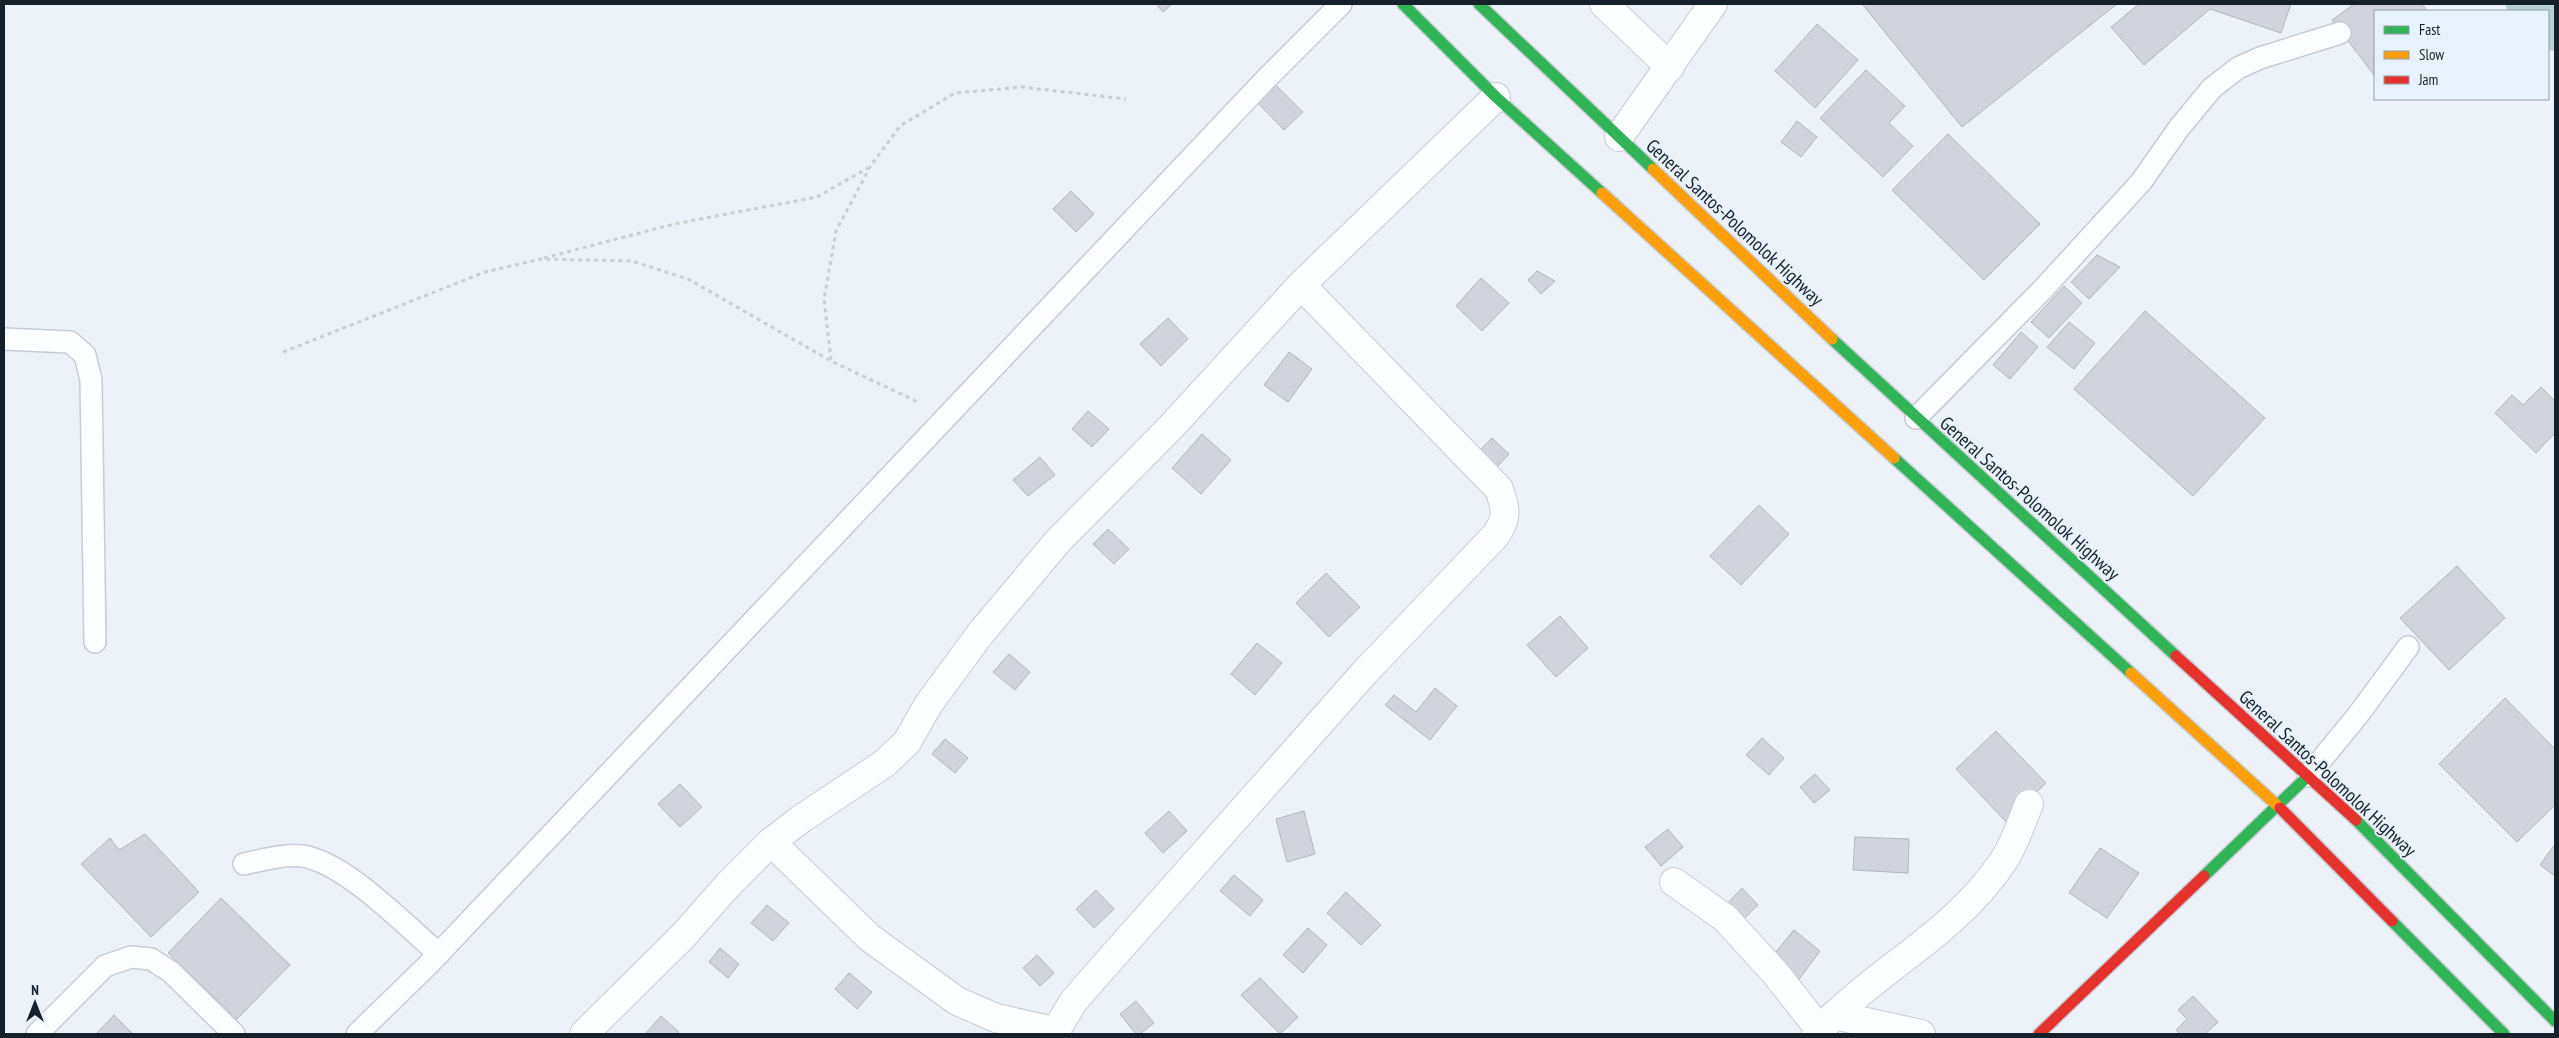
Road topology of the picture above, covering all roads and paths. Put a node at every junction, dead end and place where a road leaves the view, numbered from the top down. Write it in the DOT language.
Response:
graph roads {
  1 [pos="1341,4"];
  2 [pos="1402,4"];
  3 [pos="1479,4"];
  4 [pos="1604,4"];
  5 [pos="1713,4"];
  6 [pos="2340,33"];
  7 [pos="1670,67"];
  8 [pos="1496,97"];
  9 [pos="1126,99"];
  10 [pos="1619,137"];
  11 [pos="870,167"];
  12 [pos="541,259"];
  13 [pos="1302,284"];
  14 [pos="4,339"];
  15 [pos="283,352"];
  16 [pos="831,360"];
  17 [pos="948,416"];
  18 [pos="1916,418"];
  19 [pos="94,642"];
  20 [pos="2408,647"];
  21 [pos="2308,776"];
  22 [pos="2029,804"];
  23 [pos="2278,806"];
  24 [pos="771,842"];
  25 [pos="244,864"];
  26 [pos="1674,882"];
  27 [pos="439,954"];
  28 [pos="2555,1021"];
  29 [pos="1824,1026"];
  30 [pos="1054,1033"];
  31 [pos="36,1034"];
  32 [pos="234,1034"];
  33 [pos="357,1034"];
  34 [pos="584,1034"];
  35 [pos="1921,1034"];
  36 [pos="2039,1034"];
  37 [pos="2504,1034"];
  1 -- 17 [label="lane"];
  2 -- 8 [label="main road"];
  3 -- 10 [label="main road, General Santos-Polomolok Highway"];
  4 -- 7 [label="street"];
  5 -- 7 [label="street"];
  6 -- 18 [label="lane"];
  7 -- 10 [label="street"];
  8 -- 13 [label="street"];
  8 -- 23 [label="main road"];
  9 -- 11 [label="path"];
  10 -- 18 [label="main road, General Santos-Polomolok Highway"];
  11 -- 12 [label="path"];
  11 -- 16 [label="path"];
  12 -- 15 [label="path"];
  12 -- 16 [label="path"];
  13 -- 24 [label="street"];
  13 -- 30 [label="street"];
  14 -- 19 [label="lane"];
  16 -- 17 [label="path"];
  17 -- 27 [label="lane"];
  18 -- 21 [label="main road, General Santos-Polomolok Highway"];
  20 -- 21 [label="lane"];
  21 -- 23 [label="main road"];
  21 -- 28 [label="main road, General Santos-Polomolok Highway"];
  22 -- 29 [label="street"];
  23 -- 36 [label="main road"];
  23 -- 37 [label="main road"];
  24 -- 30 [label="street"];
  24 -- 34 [label="street"];
  25 -- 27 [label="lane"];
  26 -- 29 [label="street"];
  27 -- 33 [label="lane"];
  29 -- 35 [label="street"];
  31 -- 32 [label="lane"];
}
